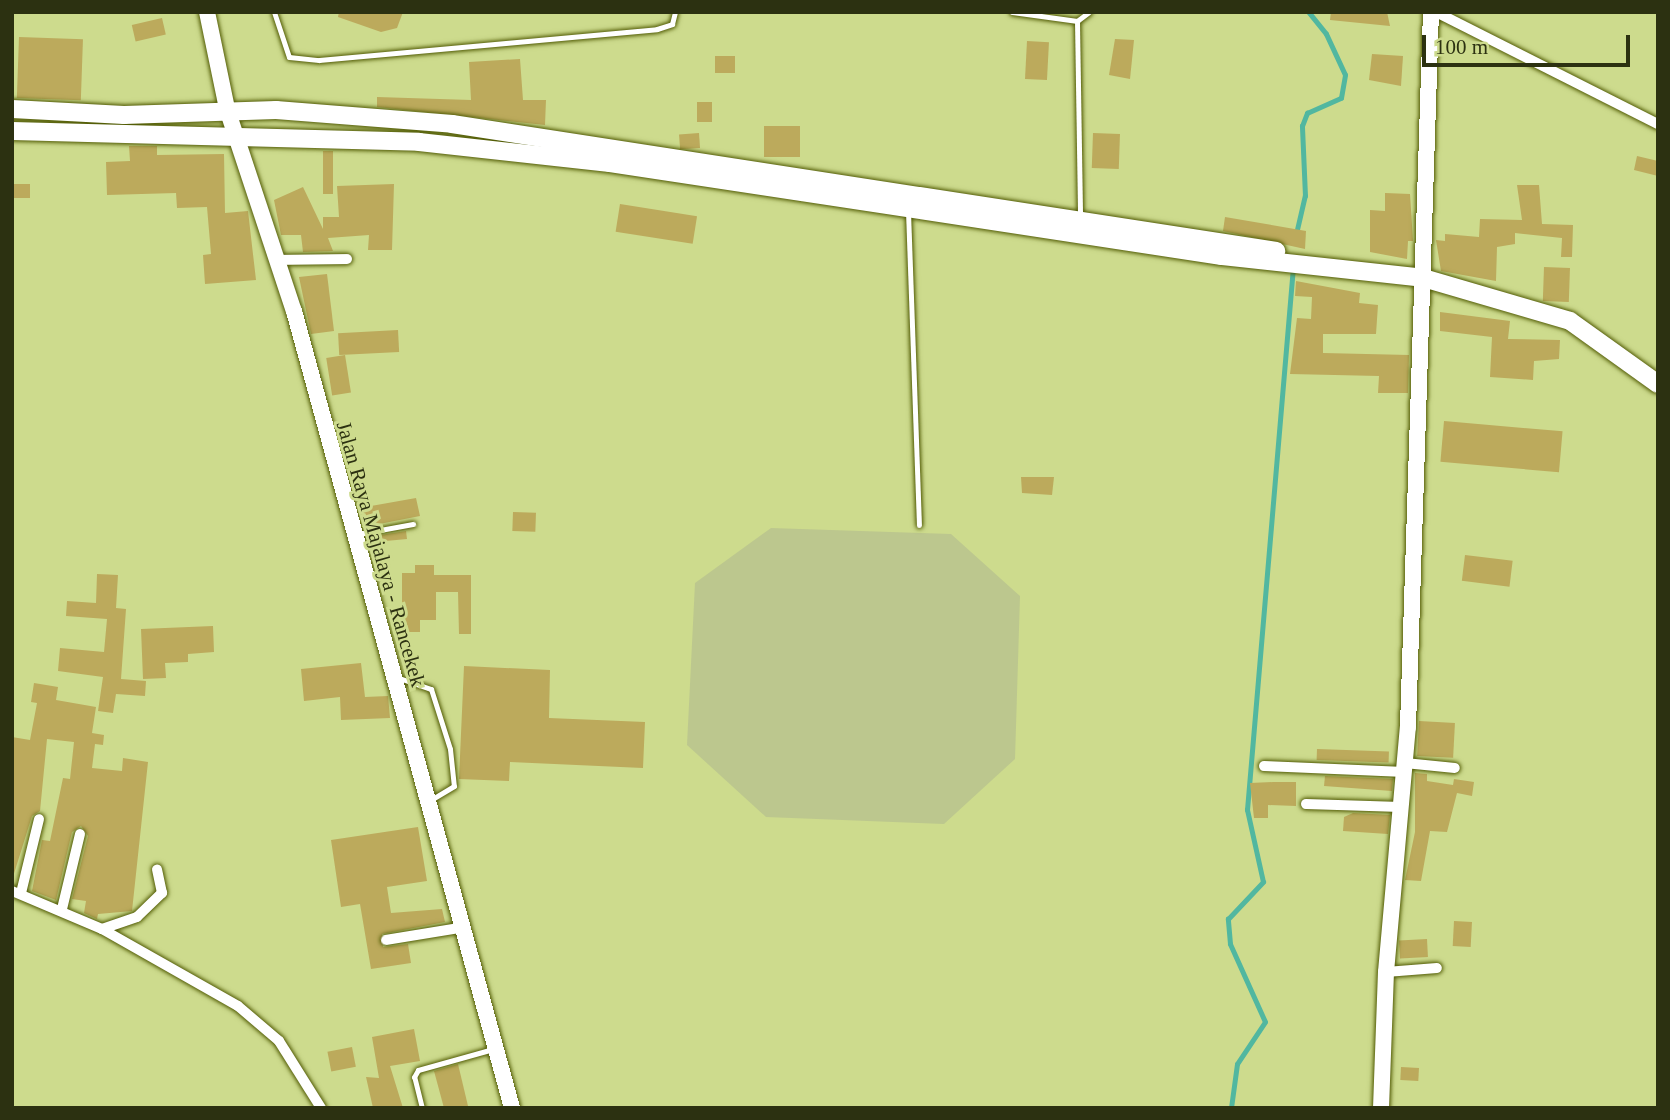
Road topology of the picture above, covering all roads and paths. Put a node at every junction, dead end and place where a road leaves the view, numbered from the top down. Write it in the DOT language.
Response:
graph roads {
  1 [pos="207,12"];
  2 [pos="274,12"];
  3 [pos="675,12"];
  4 [pos="1012,12"];
  5 [pos="1089,12"];
  6 [pos="1433,12"];
  7 [pos="1077,21"];
  8 [pos="12,109"];
  9 [pos="227,109"];
  10 [pos="1658,124"];
  11 [pos="12,131"];
  12 [pos="236,135"];
  13 [pos="908,208"];
  14 [pos="1080,228"];
  15 [pos="347,259"];
  16 [pos="276,260"];
  17 [pos="1423,278"];
  18 [pos="1658,384"];
  19 [pos="413,524"];
  20 [pos="919,525"];
  21 [pos="351,535"];
  22 [pos="392,677"];
  23 [pos="1264,766"];
  24 [pos="1405,767"];
  25 [pos="1455,768"];
  26 [pos="431,800"];
  27 [pos="1306,804"];
  28 [pos="1401,807"];
  29 [pos="39,819"];
  30 [pos="80,834"];
  31 [pos="157,870"];
  32 [pos="17,892"];
  33 [pos="62,909"];
  34 [pos="465,927"];
  35 [pos="102,929"];
  36 [pos="386,940"];
  37 [pos="1437,968"];
  38 [pos="1386,972"];
  39 [pos="494,1049"];
  40 [pos="321,1108"];
  41 [pos="422,1108"];
  42 [pos="512,1108"];
  43 [pos="1381,1108"];
  1 -- 9 [label="main road, Jalan Raya Majalaya - Rancekek"];
  2 -- 3 [label="lane"];
  4 -- 7 [label="lane"];
  5 -- 7 [label="lane"];
  6 -- 10 [label="street"];
  6 -- 17 [label="main road"];
  7 -- 14 [label="lane"];
  8 -- 9 [label="main road"];
  9 -- 12 [label="main road, Jalan Raya Majalaya - Rancekek"];
  9 -- 14 [label="main road"];
  11 -- 12 [label="main road"];
  12 -- 13 [label="main road"];
  12 -- 16 [label="main road, Jalan Raya Majalaya - Rancekek"];
  13 -- 14 [label="main road"];
  13 -- 20 [label="lane"];
  14 -- 17 [label="main road"];
  15 -- 16 [label="street"];
  16 -- 21 [label="main road, Jalan Raya Majalaya - Rancekek"];
  17 -- 18 [label="main road"];
  17 -- 24 [label="main road"];
  19 -- 21 [label="lane"];
  21 -- 22 [label="main road, Jalan Raya Majalaya - Rancekek"];
  22 -- 26 [label="main road, Jalan Raya Majalaya - Rancekek"];
  22 -- 26 [label="lane"];
  23 -- 24 [label="street"];
  24 -- 25 [label="street"];
  24 -- 28 [label="main road"];
  26 -- 34 [label="main road, Jalan Raya Majalaya - Rancekek"];
  27 -- 28 [label="street"];
  28 -- 38 [label="main road"];
  29 -- 32 [label="street"];
  30 -- 33 [label="street"];
  31 -- 35 [label="street"];
  32 -- 33 [label="street"];
  33 -- 35 [label="street"];
  34 -- 36 [label="street"];
  34 -- 39 [label="main road, Jalan Raya Majalaya - Rancekek"];
  35 -- 40 [label="street"];
  37 -- 38 [label="street"];
  38 -- 43 [label="main road"];
  39 -- 41 [label="lane"];
  39 -- 42 [label="main road, Jalan Raya Majalaya - Rancekek"];
}
